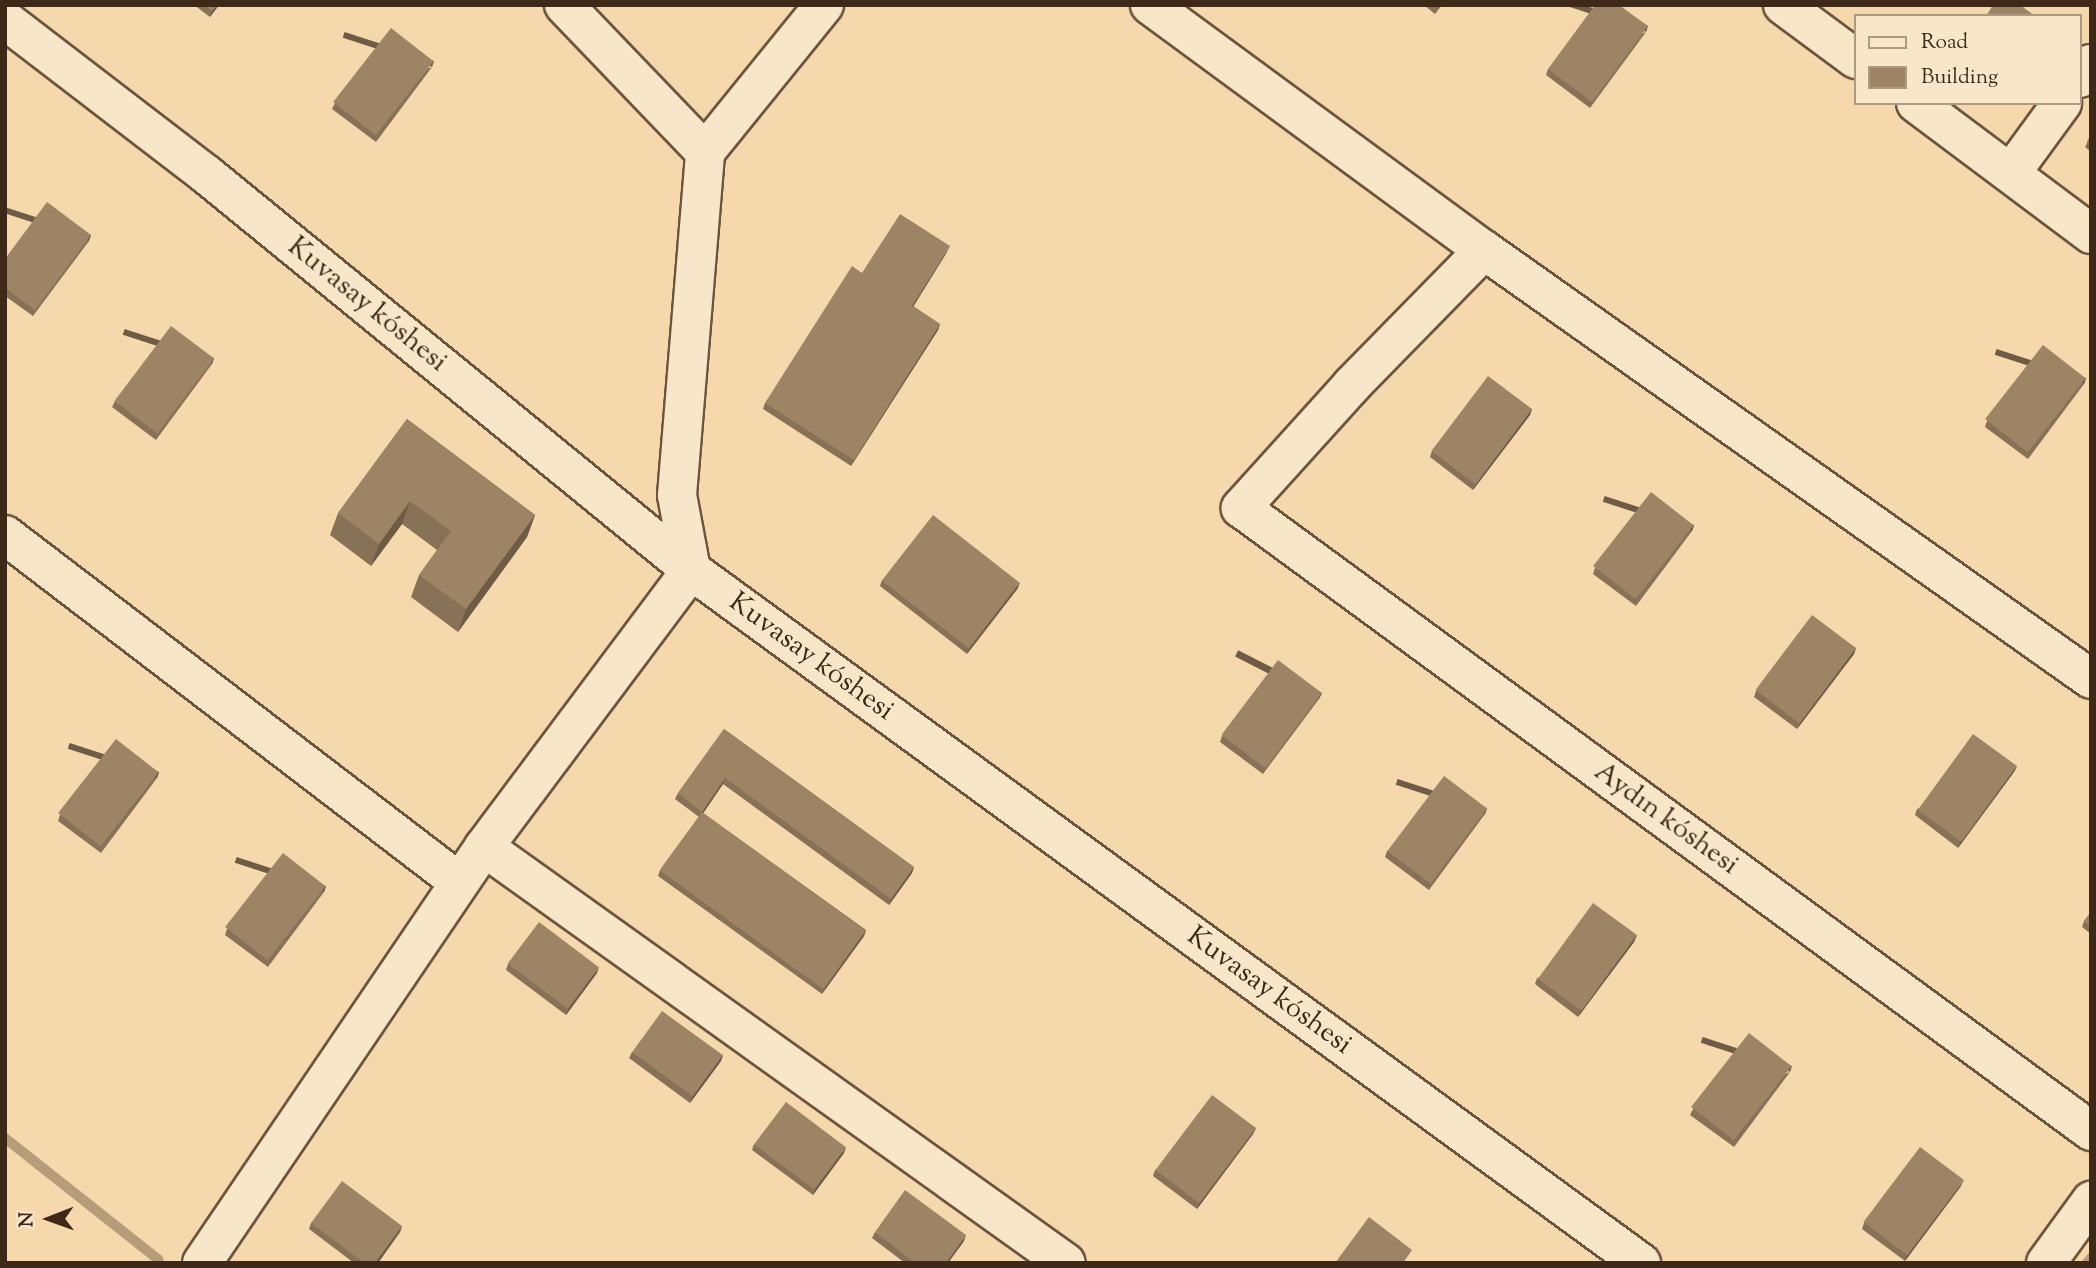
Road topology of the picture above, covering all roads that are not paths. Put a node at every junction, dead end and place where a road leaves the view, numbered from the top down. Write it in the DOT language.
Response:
graph roads {
  1 [pos="564,5"];
  2 [pos="824,5"];
  3 [pos="1150,5"];
  4 [pos="1783,5"];
  5 [pos="5,20"];
  6 [pos="1854,58"];
  7 [pos="1919,105"];
  8 [pos="2061,105"];
  9 [pos="705,152"];
  10 [pos="2011,173"];
  11 [pos="2091,234"];
  12 [pos="1484,250"];
  13 [pos="5,535"];
  14 [pos="691,570"];
  15 [pos="2091,679"];
  16 [pos="484,847"];
  17 [pos="459,882"];
  18 [pos="2091,1131"];
  19 [pos="2091,1201"];
  20 [pos="202,1263"];
  21 [pos="1066,1263"];
  22 [pos="1641,1263"];
  23 [pos="2046,1263"];
  1 -- 9 [label="street"];
  2 -- 9 [label="street"];
  3 -- 12 [label="street"];
  4 -- 6 [label="street"];
  5 -- 14 [label="street, Kuvasay kóshesi"];
  7 -- 10 [label="street"];
  8 -- 10 [label="street"];
  9 -- 14 [label="street"];
  10 -- 11 [label="street"];
  12 -- 15 [label="street"];
  12 -- 18 [label="street, Aydın kóshesi"];
  13 -- 17 [label="street"];
  14 -- 16 [label="street"];
  14 -- 22 [label="street, Kuvasay kóshesi"];
  16 -- 17 [label="street"];
  16 -- 21 [label="street"];
  17 -- 20 [label="street"];
  19 -- 23 [label="street"];
}
